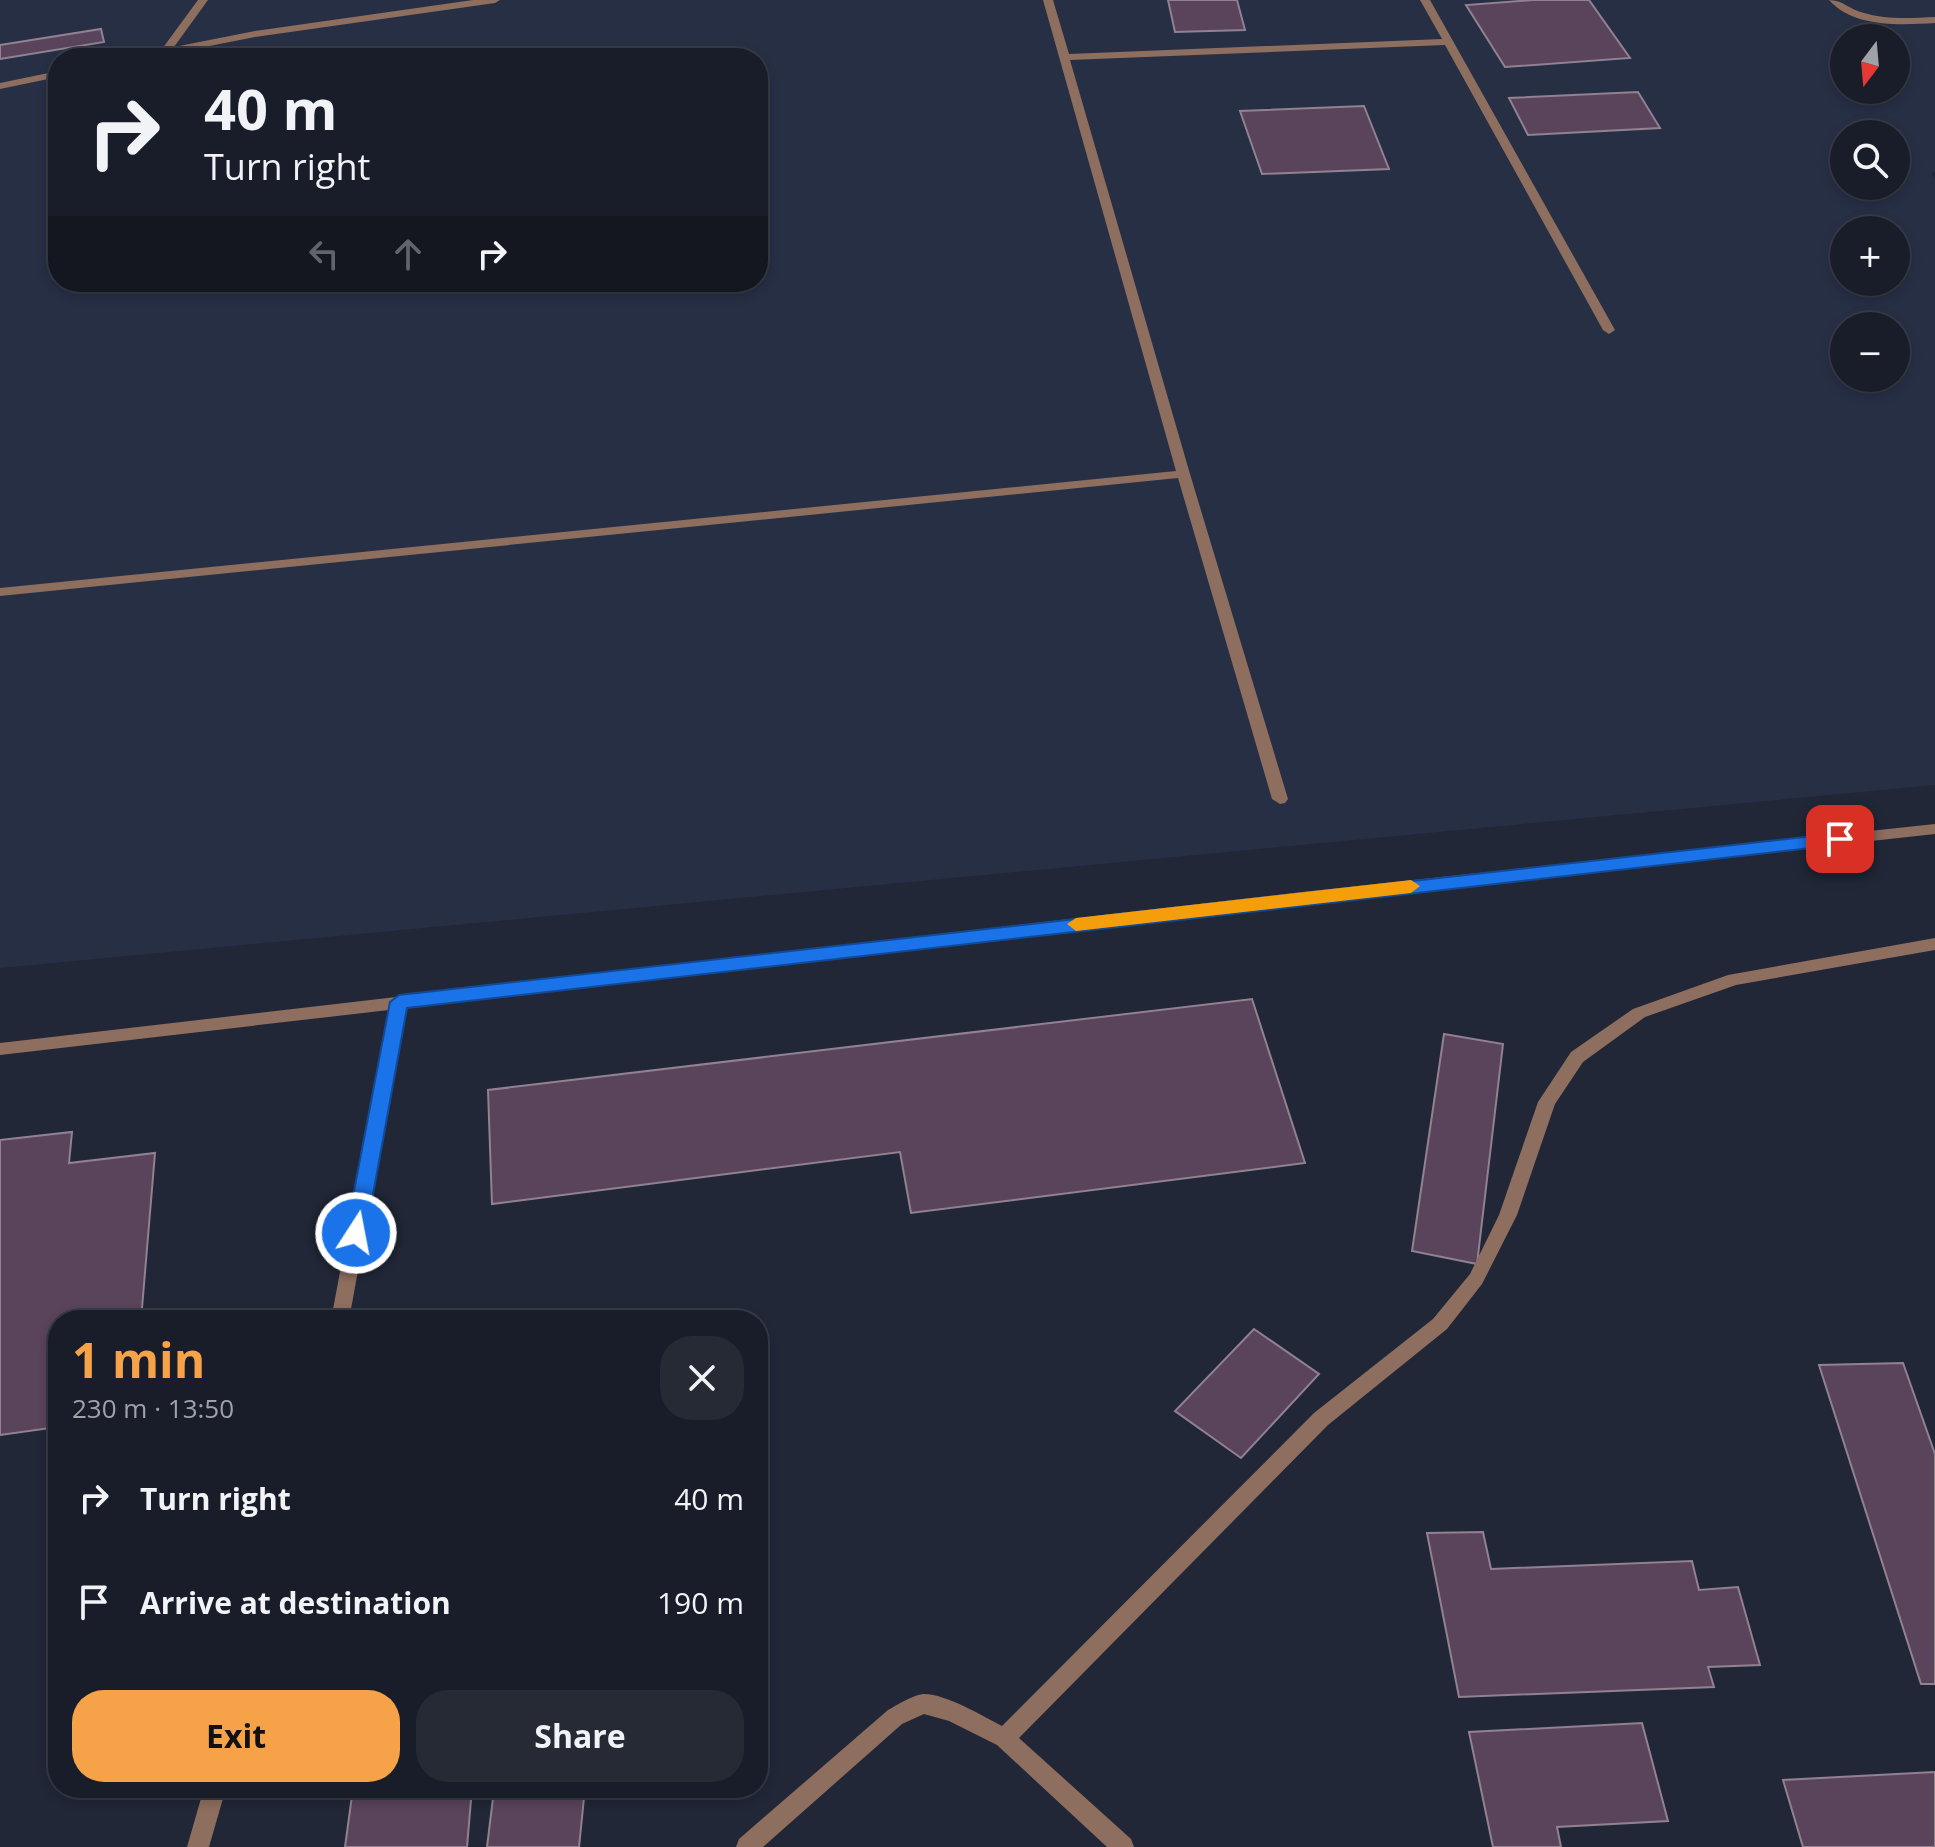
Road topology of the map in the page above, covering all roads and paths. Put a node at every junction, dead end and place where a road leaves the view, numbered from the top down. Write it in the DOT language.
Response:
graph roads {
  1 [pos="203,0"];
  2 [pos="495,0"];
  3 [pos="1048,0"];
  4 [pos="1425,0"];
  5 [pos="1834,0"];
  6 [pos="1935,20"];
  7 [pos="1447,42"];
  8 [pos="168,48"];
  9 [pos="182,48"];
  10 [pos="1064,57"];
  11 [pos="48,76"];
  12 [pos="0,86"];
  13 [pos="1609,330"];
  14 [pos="1183,474"];
  15 [pos="0,592"];
  16 [pos="1280,799"];
  17 [pos="1935,829"];
  18 [pos="1935,944"];
  19 [pos="399,1002"];
  20 [pos="0,1049"];
  21 [pos="342,1310"];
  22 [pos="1004,1738"];
  23 [pos="212,1798"];
  24 [pos="198,1847"];
  25 [pos="747,1847"];
  26 [pos="1123,1847"];
  1 -- 8 [label="street"];
  2 -- 9 [label="street"];
  3 -- 10 [label="street"];
  4 -- 7 [label="street"];
  5 -- 6 [label="street"];
  7 -- 10 [label="street"];
  7 -- 13 [label="street"];
  10 -- 14 [label="street"];
  11 -- 12 [label="street"];
  14 -- 15 [label="street"];
  14 -- 16 [label="street"];
  17 -- 19 [label="street"];
  18 -- 22 [label="street"];
  19 -- 20 [label="street"];
  19 -- 21 [label="street"];
  22 -- 25 [label="street"];
  22 -- 26 [label="street"];
  23 -- 24 [label="street"];
}
